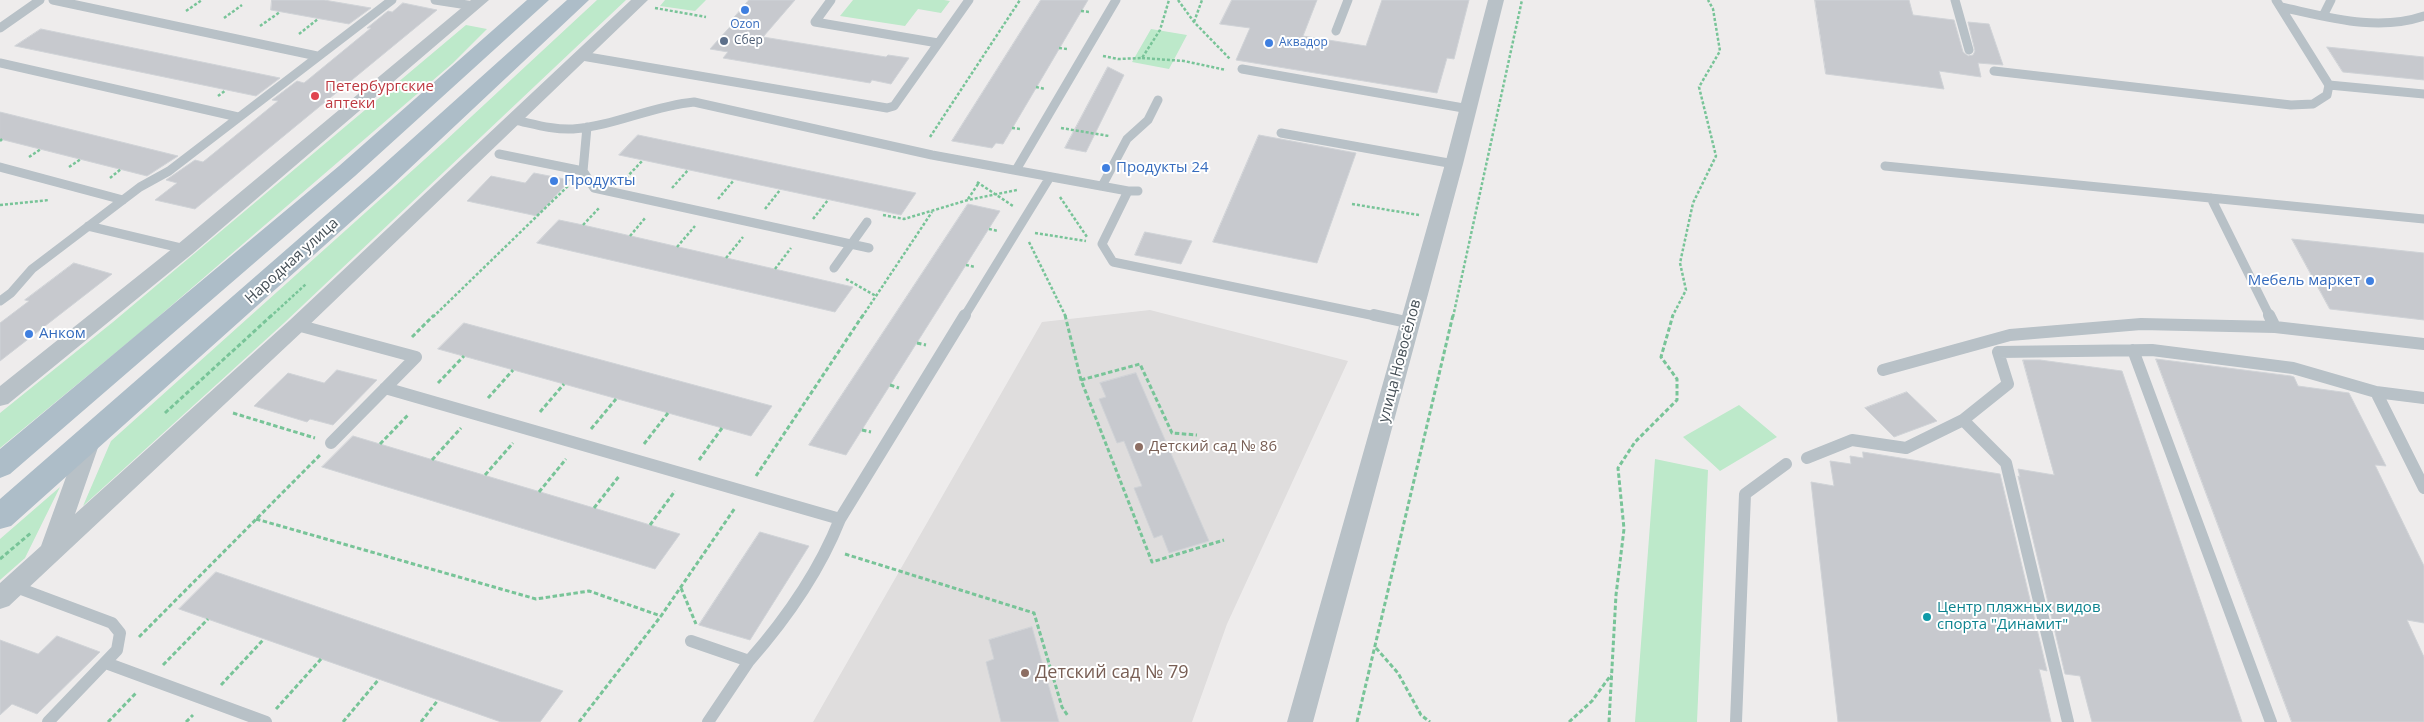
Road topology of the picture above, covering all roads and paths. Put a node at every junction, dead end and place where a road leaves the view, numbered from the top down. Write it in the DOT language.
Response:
graph roads {
  1 [pos="40,0"];
  2 [pos="53,0"];
  3 [pos="392,0"];
  4 [pos="435,0"];
  5 [pos="539,0"];
  6 [pos="578,0"];
  7 [pos="831,0"];
  8 [pos="969,0"];
  9 [pos="1020,0"];
  10 [pos="1116,0"];
  11 [pos="1169,0"];
  12 [pos="1178,0"];
  13 [pos="1202,0"];
  14 [pos="1348,0"];
  15 [pos="1496,0"];
  16 [pos="1522,0"];
  17 [pos="1708,0"];
  18 [pos="1956,0"];
  19 [pos="2331,0"];
  20 [pos="477,3"];
  21 [pos="645,4"];
  22 [pos="2278,4"];
  23 [pos="2323,16"];
  24 [pos="2424,16"];
  25 [pos="706,17"];
  26 [pos="1194,22"];
  27 [pos="0,28"];
  28 [pos="1336,31"];
  29 [pos="938,44"];
  30 [pos="1969,50"];
  31 [pos="1085,53"];
  32 [pos="317,56"];
  33 [pos="582,56"];
  34 [pos="1142,58"];
  35 [pos="0,63"];
  36 [pos="1242,69"];
  37 [pos="1994,71"];
  38 [pos="2329,84"];
  39 [pos="2424,94"];
  40 [pos="1158,100"];
  41 [pos="1469,109"];
  42 [pos="238,117"];
  43 [pos="515,120"];
  44 [pos="1043,125"];
  45 [pos="587,127"];
  46 [pos="1281,133"];
  47 [pos="1127,139"];
  48 [pos="921,151"];
  49 [pos="499,154"];
  50 [pos="1454,164"];
  51 [pos="1885,166"];
  52 [pos="0,167"];
  53 [pos="1016,170"];
  54 [pos="583,171"];
  55 [pos="972,179"];
  56 [pos="982,179"];
  57 [pos="1048,180"];
  58 [pos="979,184"];
  59 [pos="1102,186"];
  60 [pos="995,195"];
  61 [pos="2211,198"];
  62 [pos="123,200"];
  63 [pos="968,200"];
  64 [pos="1352,204"];
  65 [pos="932,212"];
  66 [pos="881,215"];
  67 [pos="1026,215"];
  68 [pos="1422,216"];
  69 [pos="2424,220"];
  70 [pos="867,222"];
  71 [pos="88,226"];
  72 [pos="1022,229"];
  73 [pos="851,244"];
  74 [pos="869,248"];
  75 [pos="185,249"];
  76 [pos="837,271"];
  77 [pos="312,279"];
  78 [pos="876,296"];
  79 [pos="0,301"];
  80 [pos="1411,323"];
  81 [pos="297,325"];
  82 [pos="2275,327"];
  83 [pos="2424,344"];
  84 [pos="2133,350"];
  85 [pos="397,351"];
  86 [pos="1883,370"];
  87 [pos="1081,380"];
  88 [pos="385,388"];
  89 [pos="2376,392"];
  90 [pos="0,398"];
  91 [pos="2424,398"];
  92 [pos="227,411"];
  93 [pos="162,416"];
  94 [pos="1963,420"];
  95 [pos="1197,435"];
  96 [pos="90,439"];
  97 [pos="331,443"];
  98 [pos="1807,458"];
  99 [pos="1786,464"];
  100 [pos="0,466"];
  101 [pos="2424,488"];
  102 [pos="746,492"];
  103 [pos="0,517"];
  104 [pos="256,519"];
  105 [pos="840,520"];
  106 [pos="34,530"];
  107 [pos="1224,540"];
  108 [pos="828,549"];
  109 [pos="50,552"];
  110 [pos="0,560"];
  111 [pos="680,587"];
  112 [pos="7,592"];
  113 [pos="661,616"];
  114 [pos="264,639"];
  115 [pos="691,641"];
  116 [pos="1376,648"];
  117 [pos="117,650"];
  118 [pos="321,659"];
  119 [pos="749,661"];
  120 [pos="106,663"];
  121 [pos="1611,674"];
  122 [pos="379,679"];
  123 [pos="207,700"];
  124 [pos="438,700"];
  125 [pos="1068,716"];
  126 [pos="48,722"];
  127 [pos="186,722"];
  128 [pos="265,722"];
  129 [pos="343,722"];
  130 [pos="421,722"];
  131 [pos="579,722"];
  132 [pos="708,722"];
  133 [pos="1300,722"];
  134 [pos="1357,722"];
  135 [pos="1430,722"];
  136 [pos="1569,722"];
  137 [pos="1609,722"];
  138 [pos="1736,722"];
  139 [pos="2068,722"];
  140 [pos="2271,722"];
  1 -- 27 [label="lane"];
  2 -- 32 [label="lane"];
  3 -- 32 [label="lane"];
  4 -- 20 [label="lane"];
  5 -- 100 [label="main road"];
  6 -- 96 [label="main road, Народная улица"];
  7 -- 29 [label="lane"];
  8 -- 29 [label="lane"];
  9 -- 48 [label="path"];
  10 -- 31 [label="lane"];
  11 -- 34 [label="path"];
  12 -- 26 [label="path"];
  13 -- 26 [label="path"];
  14 -- 28 [label="lane"];
  15 -- 41 [label="street, улица Новосёлов"];
  16 -- 116 [label="path"];
  17 -- 121 [label="path"];
  18 -- 30 [label="lane"];
  19 -- 23 [label="lane"];
  20 -- 75 [label="street"];
  21 -- 25 [label="path"];
  21 -- 33 [label="street"];
  22 -- 23 [label="lane"];
  22 -- 38 [label="lane"];
  23 -- 24 [label="lane"];
  26 -- 36 [label="path"];
  29 -- 33 [label="lane"];
  31 -- 34 [label="path"];
  31 -- 44 [label="lane"];
  32 -- 42 [label="lane"];
  33 -- 43 [label="street"];
  34 -- 36 [label="path"];
  35 -- 42 [label="lane"];
  36 -- 41 [label="lane"];
  37 -- 38 [label="lane"];
  38 -- 39 [label="lane"];
  40 -- 47 [label="lane"];
  41 -- 50 [label="street, улица Новосёлов"];
  42 -- 62 [label="lane"];
  43 -- 45 [label="lane"];
  43 -- 81 [label="street"];
  44 -- 47 [label="path"];
  44 -- 53 [label="lane"];
  45 -- 48 [label="lane"];
  45 -- 54 [label="lane"];
  46 -- 50 [label="lane"];
  47 -- 59 [label="lane"];
  48 -- 53 [label="lane"];
  49 -- 54 [label="lane"];
  50 -- 80 [label="street, улица Новосёлов"];
  51 -- 61 [label="lane"];
  52 -- 62 [label="lane"];
  53 -- 57 [label="lane"];
  54 -- 73 [label="lane"];
  54 -- 85 [label="path"];
  55 -- 58 [label="path"];
  56 -- 58 [label="path"];
  57 -- 59 [label="lane"];
  57 -- 60 [label="path"];
  57 -- 67 [label="lane"];
  57 -- 72 [label="path"];
  58 -- 60 [label="path"];
  58 -- 63 [label="path"];
  59 -- 80 [label="lane"];
  60 -- 63 [label="path"];
  60 -- 67 [label="path"];
  61 -- 69 [label="lane"];
  61 -- 82 [label="lane"];
  62 -- 71 [label="lane"];
  63 -- 65 [label="path"];
  64 -- 68 [label="path"];
  65 -- 66 [label="path"];
  65 -- 78 [label="path"];
  67 -- 72 [label="lane"];
  70 -- 73 [label="lane"];
  71 -- 75 [label="lane"];
  71 -- 79 [label="lane"];
  72 -- 87 [label="path"];
  72 -- 105 [label="lane"];
  73 -- 74 [label="lane"];
  73 -- 76 [label="lane"];
  75 -- 90 [label="street"];
  76 -- 78 [label="path"];
  77 -- 93 [label="path"];
  78 -- 102 [label="path"];
  80 -- 133 [label="street, улица Новосёлов"];
  81 -- 85 [label="lane"];
  81 -- 109 [label="street"];
  82 -- 83 [label="lane"];
  82 -- 86 [label="lane"];
  84 -- 89 [label="lane"];
  84 -- 94 [label="lane"];
  84 -- 140 [label="lane"];
  85 -- 88 [label="lane"];
  87 -- 95 [label="path"];
  87 -- 107 [label="path"];
  88 -- 97 [label="lane"];
  88 -- 102 [label="lane"];
  89 -- 91 [label="lane"];
  89 -- 101 [label="lane"];
  92 -- 97 [label="path"];
  94 -- 98 [label="lane"];
  94 -- 139 [label="lane"];
  96 -- 103 [label="main road, Народная улица"];
  96 -- 109 [label="street"];
  97 -- 104 [label="path"];
  99 -- 138 [label="lane"];
  102 -- 105 [label="lane"];
  102 -- 111 [label="path"];
  104 -- 113 [label="path"];
  104 -- 117 [label="path"];
  105 -- 108 [label="lane"];
  106 -- 110 [label="path"];
  108 -- 119 [label="lane"];
  108 -- 125 [label="path"];
  109 -- 112 [label="street"];
  111 -- 113 [label="path"];
  111 -- 115 [label="path"];
  112 -- 117 [label="lane"];
  113 -- 131 [label="path"];
  114 -- 123 [label="path"];
  115 -- 119 [label="lane"];
  116 -- 134 [label="path"];
  116 -- 135 [label="path"];
  117 -- 120 [label="lane"];
  118 -- 128 [label="path"];
  119 -- 132 [label="lane"];
  120 -- 123 [label="lane"];
  120 -- 126 [label="lane"];
  121 -- 136 [label="path"];
  121 -- 137 [label="path"];
  122 -- 129 [label="path"];
  123 -- 127 [label="path"];
  123 -- 128 [label="lane"];
  124 -- 130 [label="path"];
}
